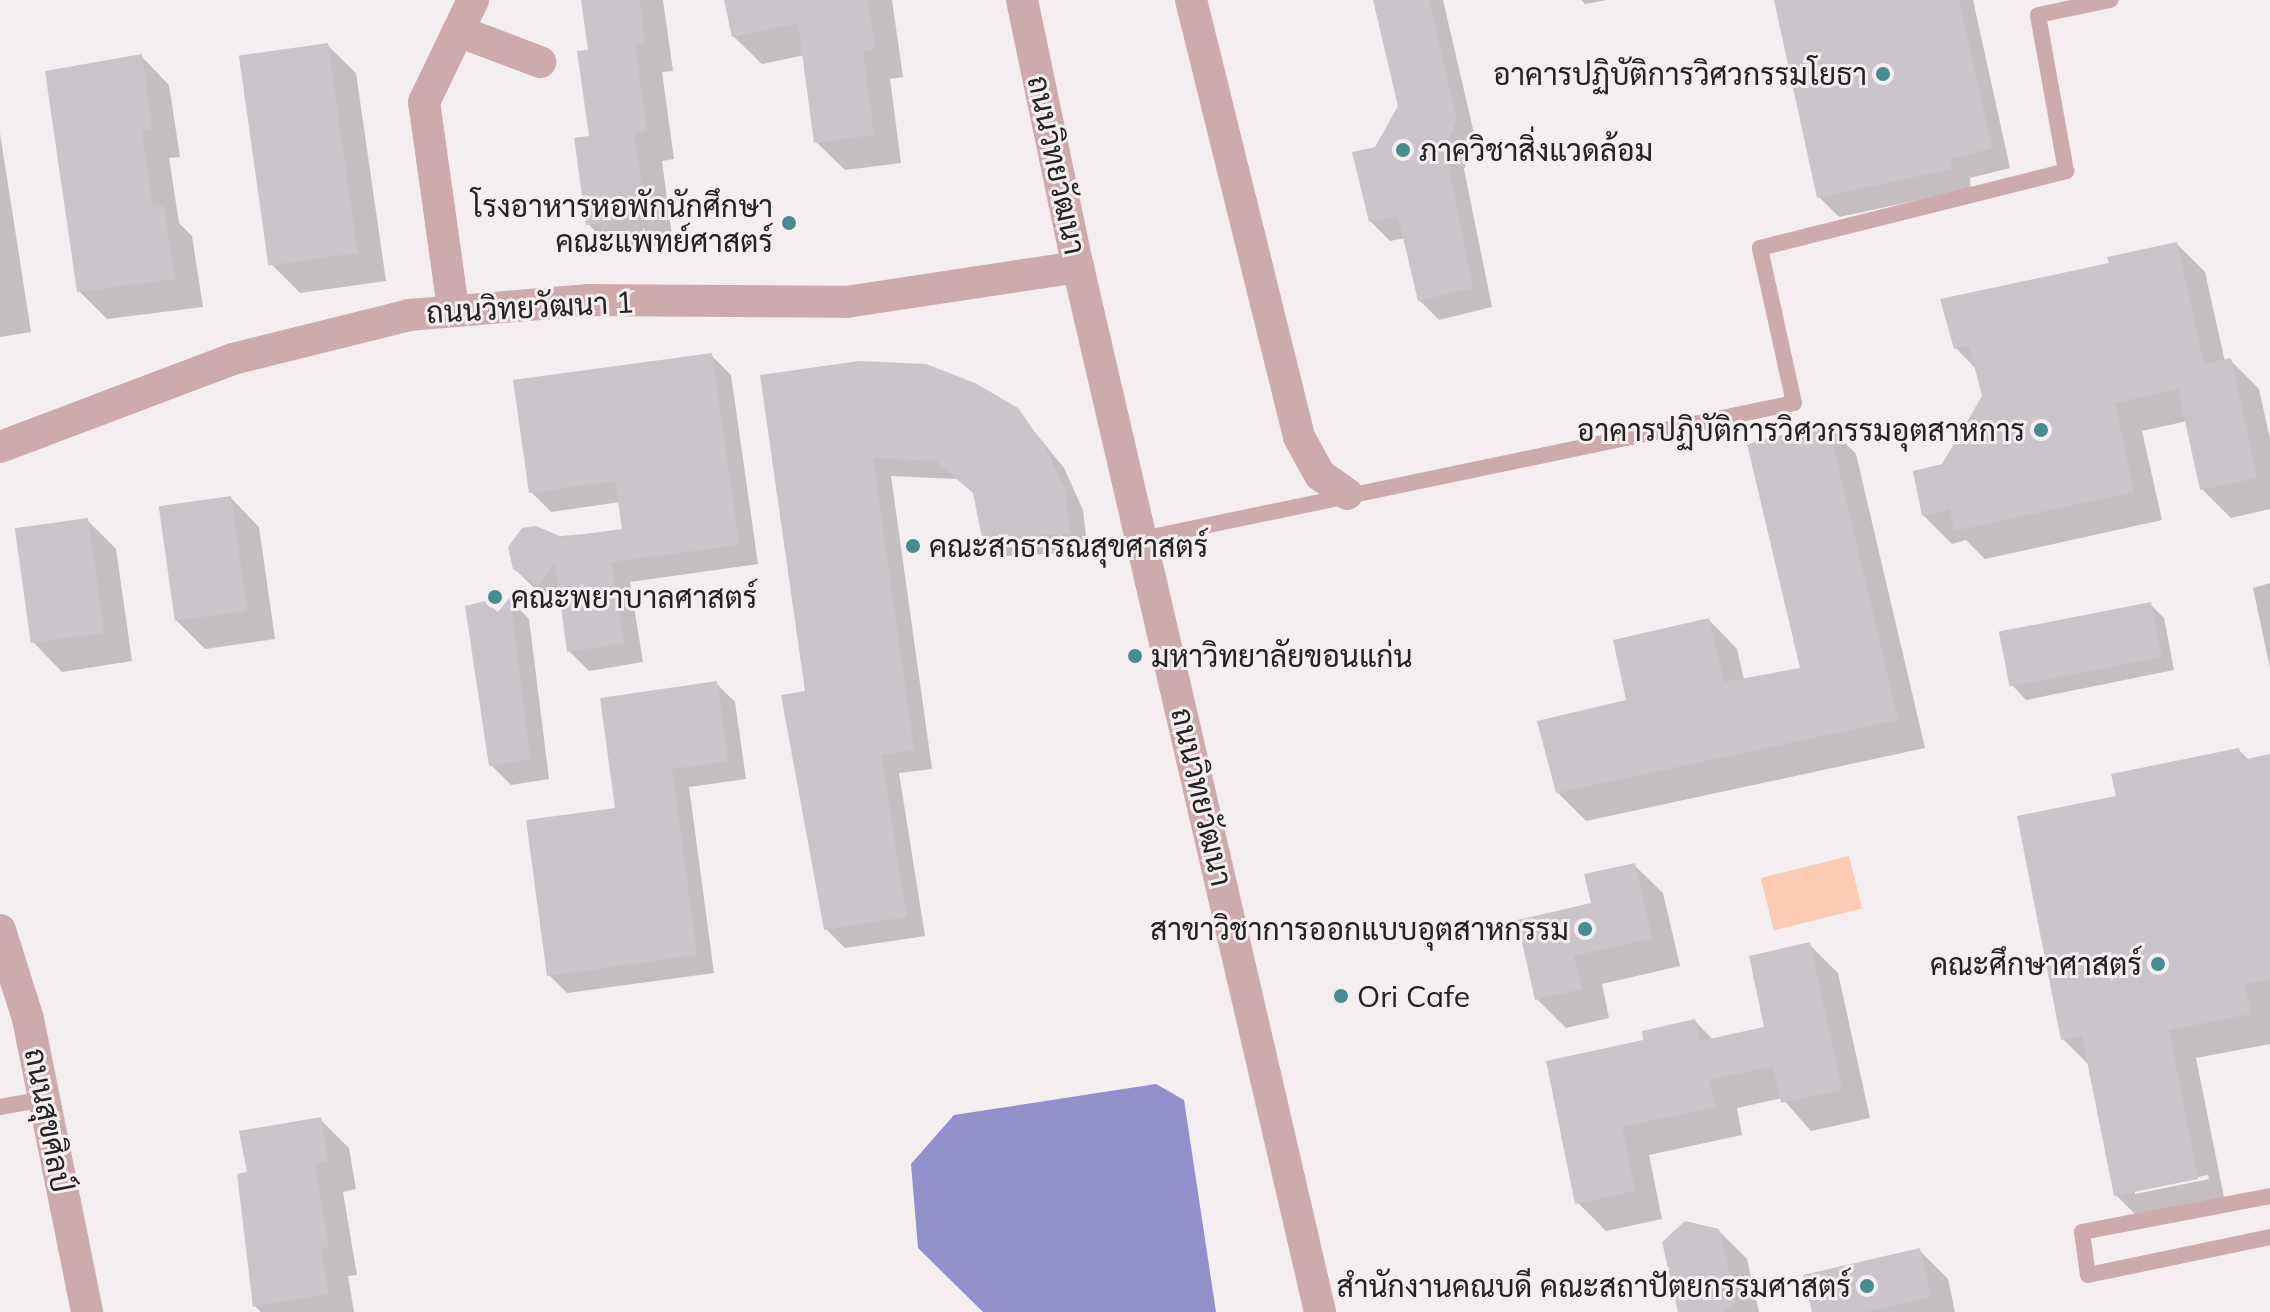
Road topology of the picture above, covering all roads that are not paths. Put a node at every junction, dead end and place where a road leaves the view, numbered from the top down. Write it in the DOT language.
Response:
graph roads {
  1 [pos="473,0"];
  2 [pos="1022,0"];
  3 [pos="1191,0"];
  4 [pos="2110,0"];
  5 [pos="2036,8"];
  6 [pos="458,31"];
  7 [pos="540,62"];
  8 [pos="1078,267"];
  9 [pos="453,308"];
  10 [pos="0,447"];
  11 [pos="1347,494"];
  12 [pos="1142,539"];
  13 [pos="0,930"];
  14 [pos="45,1099"];
  15 [pos="0,1107"];
  16 [pos="2270,1196"];
  17 [pos="2270,1237"];
  18 [pos="87,1312"];
  19 [pos="1320,1312"];
  1 -- 6 [label="street"];
  2 -- 8 [label="street, ถนนวิทยวัฒนา"];
  3 -- 11 [label="street"];
  4 -- 5 [label="lane"];
  5 -- 11 [label="lane"];
  6 -- 7 [label="street"];
  6 -- 9 [label="street"];
  8 -- 9 [label="street, ถนนวิทยวัฒนา 1"];
  8 -- 12 [label="street, ถนนวิทยวัฒนา"];
  9 -- 10 [label="street, ถนนวิทยวัฒนา 1"];
  11 -- 12 [label="lane"];
  12 -- 19 [label="street, ถนนวิทยวัฒนา"];
  13 -- 14 [label="street, ถนนสุขศิลป์"];
  14 -- 15 [label="lane"];
  14 -- 18 [label="street, ถนนสุขศิลป์"];
  16 -- 17 [label="lane"];
}
